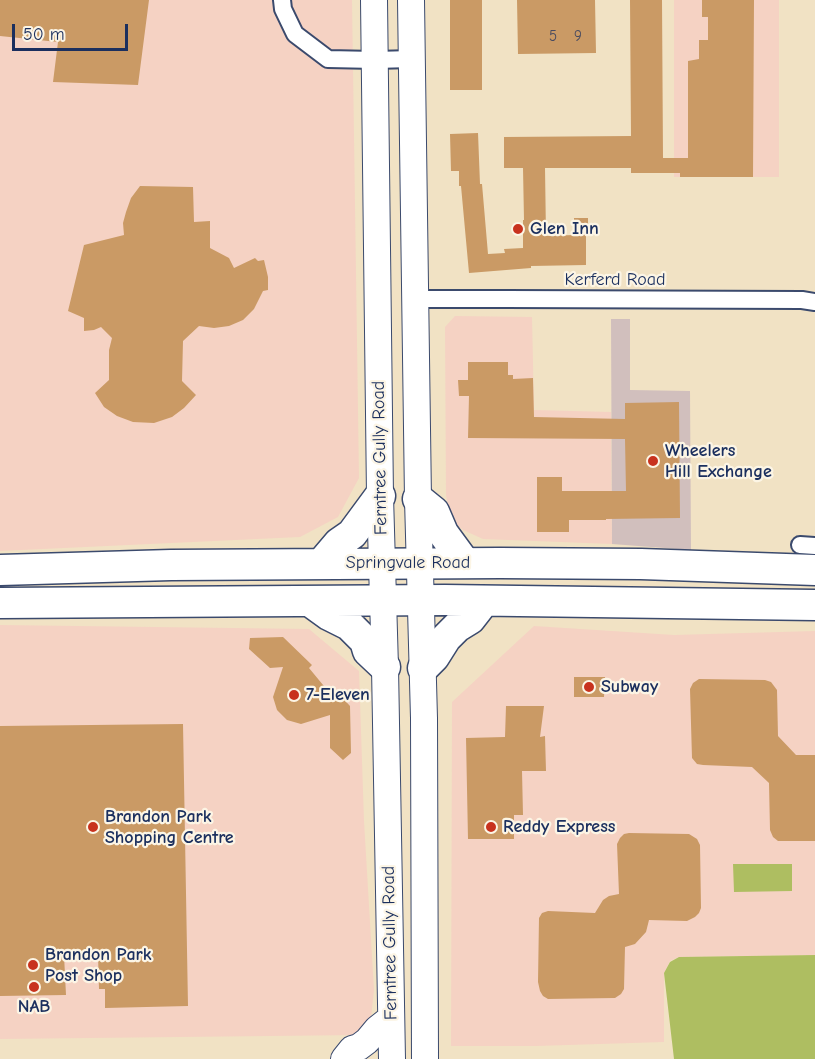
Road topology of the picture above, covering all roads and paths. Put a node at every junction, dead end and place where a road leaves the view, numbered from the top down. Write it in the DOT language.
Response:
graph roads {
  1 [pos="282,0"];
  2 [pos="374,0"];
  3 [pos="411,0"];
  4 [pos="412,58"];
  5 [pos="375,60"];
  6 [pos="415,299"];
  7 [pos="815,302"];
  8 [pos="379,367"];
  9 [pos="416,367"];
  10 [pos="380,496"];
  11 [pos="418,499"];
  12 [pos="810,554"];
  13 [pos="322,563"];
  14 [pos="382,563"];
  15 [pos="420,563"];
  16 [pos="465,563"];
  17 [pos="0,570"];
  18 [pos="383,601"];
  19 [pos="421,601"];
  20 [pos="484,601"];
  21 [pos="311,602"];
  22 [pos="0,603"];
  23 [pos="815,605"];
  24 [pos="385,667"];
  25 [pos="423,668"];
  26 [pos="391,1018"];
  27 [pos="344,1059"];
  28 [pos="392,1059"];
  29 [pos="425,1059"];
  1 -- 5 [label="street"];
  2 -- 5 [label="main road, Ferntree Gully Road"];
  3 -- 4 [label="main road, Ferntree Gully Road"];
  4 -- 5 [label="street"];
  4 -- 6 [label="main road, Ferntree Gully Road"];
  5 -- 8 [label="main road, Ferntree Gully Road"];
  6 -- 7 [label="street, Kerferd Road"];
  6 -- 9 [label="main road, Ferntree Gully Road"];
  8 -- 9 [label="main road"];
  8 -- 10 [label="main road, Ferntree Gully Road"];
  9 -- 11 [label="main road, Ferntree Gully Road"];
  10 -- 13 [label="highway"];
  10 -- 14 [label="main road, Ferntree Gully Road"];
  11 -- 15 [label="main road, Ferntree Gully Road"];
  11 -- 16 [label="highway"];
  12 -- 16 [label="highway, Springvale Road"];
  13 -- 14 [label="highway, Springvale Road"];
  13 -- 17 [label="highway, Springvale Road"];
  14 -- 15 [label="highway, Springvale Road"];
  14 -- 18 [label="main road, Ferntree Gully Road"];
  15 -- 16 [label="highway, Springvale Road"];
  15 -- 19 [label="main road, Ferntree Gully Road"];
  18 -- 19 [label="highway, Springvale Road"];
  18 -- 21 [label="highway, Springvale Road"];
  18 -- 24 [label="main road, Ferntree Gully Road"];
  19 -- 20 [label="highway, Springvale Road"];
  19 -- 25 [label="main road, Ferntree Gully Road"];
  20 -- 23 [label="highway, Springvale Road"];
  20 -- 25 [label="highway"];
  21 -- 22 [label="highway, Springvale Road"];
  21 -- 24 [label="highway"];
  24 -- 26 [label="main road, Ferntree Gully Road"];
  25 -- 29 [label="main road, Ferntree Gully Road"];
  26 -- 27 [label="main road"];
  26 -- 28 [label="main road, Ferntree Gully Road"];
}
